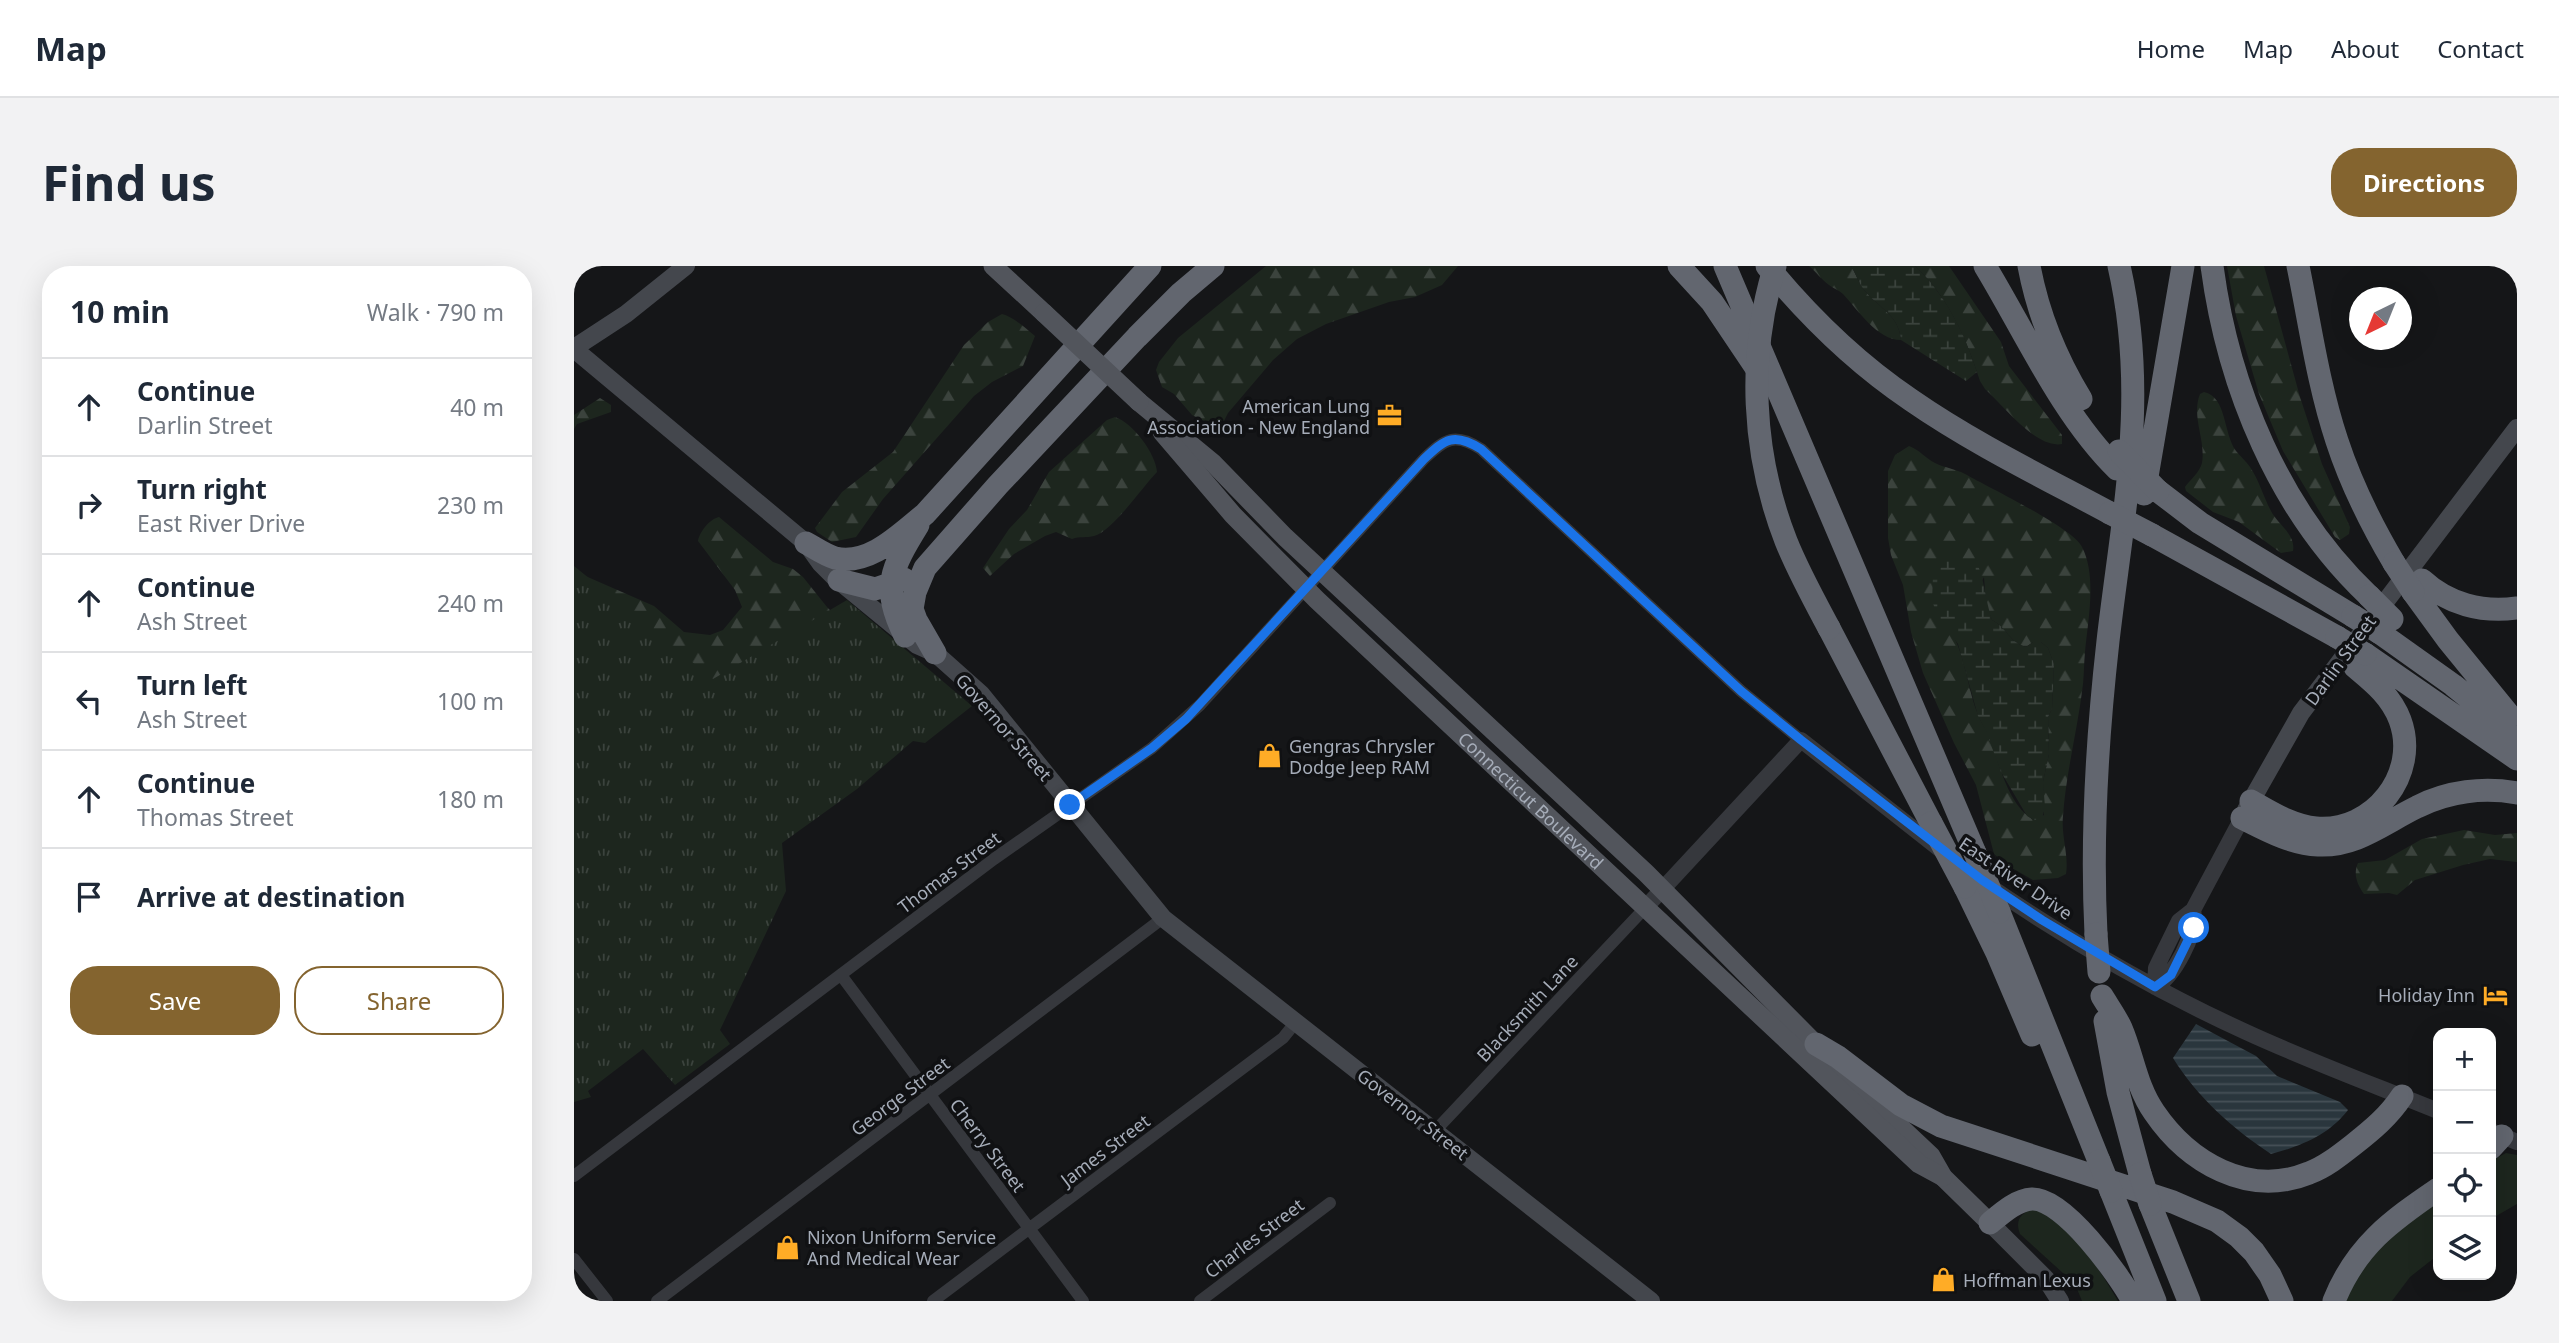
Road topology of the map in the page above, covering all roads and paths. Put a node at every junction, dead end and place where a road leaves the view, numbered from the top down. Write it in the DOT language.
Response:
graph roads {
  1 [pos="686,266"];
  2 [pos="993,266"];
  3 [pos="1150,266"];
  4 [pos="1213,266"];
  5 [pos="1218,266"];
  6 [pos="1679,266"];
  7 [pos="1726,266"];
  8 [pos="1767,266"];
  9 [pos="1775,266"];
  10 [pos="1986,266"];
  11 [pos="2029,266"];
  12 [pos="2119,266"];
  13 [pos="2183,266"];
  14 [pos="2213,266"];
  15 [pos="2298,266"];
  16 [pos="1191,274"];
  17 [pos="574,349"];
  18 [pos="1139,402"];
  19 [pos="2517,428"];
  20 [pos="1796,431"];
  21 [pos="2118,460"];
  22 [pos="925,514"];
  23 [pos="806,543"];
  24 [pos="925,568"];
  25 [pos="1322,571"];
  26 [pos="839,580"];
  27 [pos="891,585"];
  28 [pos="2417,586"];
  29 [pos="1306,589"];
  30 [pos="2517,608"];
  31 [pos="2386,626"];
  32 [pos="905,636"];
  33 [pos="935,653"];
  34 [pos="2360,661"];
  35 [pos="2515,724"];
  36 [pos="2099,727"];
  37 [pos="1801,740"];
  38 [pos="2517,759"];
  39 [pos="2517,793"];
  40 [pos="1070,805"];
  41 [pos="2246,810"];
  42 [pos="1662,889"];
  43 [pos="1645,908"];
  44 [pos="1163,918"];
  45 [pos="841,975"];
  46 [pos="2155,987"];
  47 [pos="2102,996"];
  48 [pos="1296,1023"];
  49 [pos="1816,1044"];
  50 [pos="929,1096"];
  51 [pos="2402,1096"];
  52 [pos="2075,1102"];
  53 [pos="2433,1109"];
  54 [pos="1435,1132"];
  55 [pos="574,1176"];
  56 [pos="1943,1177"];
  57 [pos="2433,1193"];
  58 [pos="1330,1203"];
  59 [pos="1990,1223"];
  60 [pos="1030,1230"];
  61 [pos="574,1259"];
  62 [pos="607,1301"];
  63 [pos="657,1301"];
  64 [pos="933,1301"];
  65 [pos="1083,1301"];
  66 [pos="1200,1301"];
  67 [pos="1651,1301"];
  68 [pos="2060,1301"];
  69 [pos="2133,1301"];
  70 [pos="2155,1301"];
  71 [pos="2189,1301"];
  72 [pos="2282,1301"];
  73 [pos="2334,1301"];
  1 -- 17 [label="main road"];
  2 -- 18 [label="main road, Connecticut Boulevard, bridge"];
  3 -- 22 [label="highway"];
  4 -- 16 [label="highway"];
  5 -- 16 [label="highway"];
  6 -- 20 [label="highway"];
  7 -- 20 [label="highway"];
  8 -- 34 [label="highway, bridge"];
  9 -- 52 [label="highway, bridge"];
  10 -- 21 [label="highway"];
  11 -- 21 [label="highway"];
  12 -- 36 [label="highway"];
  13 -- 36 [label="highway"];
  14 -- 31 [label="highway, bridge"];
  15 -- 28 [label="highway"];
  16 -- 24 [label="highway"];
  17 -- 23 [label="main road, Governor Street"];
  18 -- 25 [label="main road, Connecticut Boulevard"];
  18 -- 29 [label="main road, Connecticut Boulevard"];
  19 -- 41 [label="main road, Darlin Street"];
  20 -- 52 [label="highway, bridge"];
  21 -- 31 [label="highway, bridge"];
  22 -- 23 [label="highway"];
  22 -- 27 [label="highway"];
  23 -- 26 [label="main road, Governor Street"];
  24 -- 27 [label="highway"];
  24 -- 33 [label="highway"];
  25 -- 29 [label="street, Thomas Street"];
  25 -- 37 [label="street, Thomas Street"];
  25 -- 42 [label="main road, Connecticut Boulevard"];
  26 -- 27 [label="highway"];
  26 -- 32 [label="main road, Governor Street"];
  27 -- 32 [label="highway"];
  28 -- 30 [label="highway"];
  28 -- 35 [label="highway"];
  29 -- 40 [label="street, Thomas Street"];
  29 -- 43 [label="main road, Connecticut Boulevard"];
  31 -- 35 [label="highway"];
  32 -- 33 [label="main road, Governor Street"];
  33 -- 40 [label="main road, Governor Street"];
  34 -- 38 [label="highway"];
  34 -- 41 [label="highway"];
  36 -- 47 [label="highway, bridge"];
  37 -- 42 [label="street"];
  37 -- 46 [label="street, East River Drive"];
  39 -- 41 [label="highway"];
  40 -- 44 [label="main road, Governor Street"];
  40 -- 45 [label="street, Thomas Street"];
  41 -- 46 [label="street, Darlin Street"];
  42 -- 43 [label="street"];
  42 -- 49 [label="main road, Connecticut Boulevard"];
  43 -- 54 [label="street, Blacksmith Lane"];
  43 -- 56 [label="main road, Connecticut Boulevard"];
  44 -- 48 [label="main road, Governor Street"];
  44 -- 50 [label="street, George Street"];
  45 -- 50 [label="street, Cherry Street"];
  45 -- 55 [label="street, Thomas Street"];
  46 -- 51 [label="street, East River Drive"];
  47 -- 51 [label="highway"];
  47 -- 71 [label="highway, bridge"];
  48 -- 54 [label="main road, Governor Street"];
  48 -- 60 [label="street, James Street"];
  49 -- 56 [label="main road, Connecticut Boulevard"];
  49 -- 72 [label="highway"];
  50 -- 60 [label="street, Cherry Street"];
  50 -- 63 [label="street, George Street"];
  51 -- 53 [label="street, East River Drive"];
  52 -- 70 [label="highway, bridge"];
  54 -- 67 [label="main road, Governor Street"];
  56 -- 59 [label="main road, Connecticut Boulevard"];
  57 -- 73 [label="highway"];
  58 -- 66 [label="street, Charles Street"];
  59 -- 68 [label="main road"];
  59 -- 69 [label="highway"];
  60 -- 64 [label="street, James Street"];
  60 -- 65 [label="street, Cherry Street"];
  61 -- 62 [label="street"];
}
